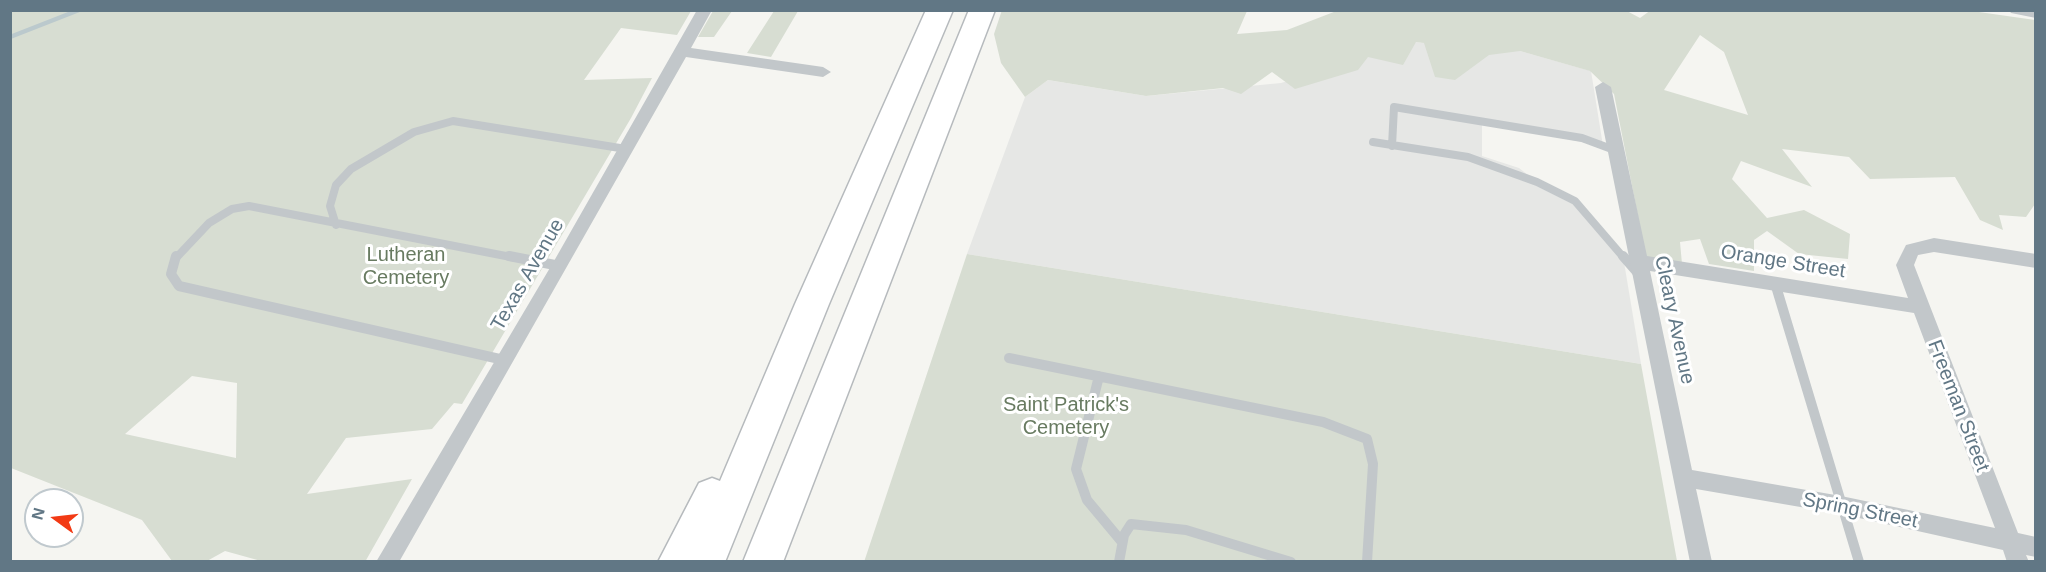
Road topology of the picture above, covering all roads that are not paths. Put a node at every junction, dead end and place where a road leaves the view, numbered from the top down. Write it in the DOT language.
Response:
graph roads {
  1 [pos="705,10"];
  2 [pos="940,10"];
  3 [pos="982,10"];
  4 [pos="2016,10"];
  5 [pos="2036,13"];
  6 [pos="681,51"];
  7 [pos="823,72"];
  8 [pos="1603,87"];
  9 [pos="1373,142"];
  10 [pos="1392,146"];
  11 [pos="626,149"];
  12 [pos="1617,151"];
  13 [pos="336,225"];
  14 [pos="2034,263"];
  15 [pos="560,266"];
  16 [pos="1640,270"];
  17 [pos="1775,283"];
  18 [pos="812,304"];
  19 [pos="1920,307"];
  20 [pos="1009,358"];
  21 [pos="504,360"];
  22 [pos="1099,376"];
  23 [pos="1684,478"];
  24 [pos="1841,505"];
  25 [pos="1122,542"];
  26 [pos="2036,547"];
  27 [pos="2015,552"];
  28 [pos="387,561"];
  29 [pos="677,561"];
  30 [pos="705,561"];
  31 [pos="763,561"];
  32 [pos="1119,561"];
  33 [pos="1291,561"];
  34 [pos="1367,561"];
  35 [pos="1701,561"];
  36 [pos="1859,561"];
  1 -- 6 [label="street, Texas Avenue"];
  2 -- 18 [label="highway"];
  3 -- 31 [label="highway"];
  4 -- 5 [label="street"];
  6 -- 7 [label="street"];
  6 -- 11 [label="street, Texas Avenue"];
  8 -- 12 [label="street, Cleary Avenue"];
  9 -- 10 [label="lane"];
  10 -- 12 [label="lane"];
  10 -- 16 [label="lane"];
  11 -- 13 [label="lane"];
  11 -- 15 [label="street, Texas Avenue"];
  12 -- 16 [label="street, Cleary Avenue"];
  13 -- 15 [label="lane"];
  13 -- 21 [label="lane"];
  14 -- 19 [label="street, Freeman Street"];
  15 -- 21 [label="street, Texas Avenue"];
  16 -- 17 [label="street, Orange Street"];
  16 -- 23 [label="street, Cleary Avenue"];
  17 -- 19 [label="street, Orange Street"];
  17 -- 24 [label="lane"];
  18 -- 29 [label="highway"];
  18 -- 30 [label="highway"];
  19 -- 27 [label="street, Freeman Street"];
  20 -- 22 [label="lane"];
  21 -- 28 [label="street, Texas Avenue"];
  22 -- 25 [label="lane"];
  22 -- 34 [label="lane"];
  23 -- 24 [label="street, Spring Street"];
  23 -- 35 [label="street, Cleary Avenue"];
  24 -- 27 [label="street, Spring Street"];
  24 -- 36 [label="lane"];
  25 -- 32 [label="lane"];
  25 -- 33 [label="lane"];
  26 -- 27 [label="street, Spring Street"];
}
